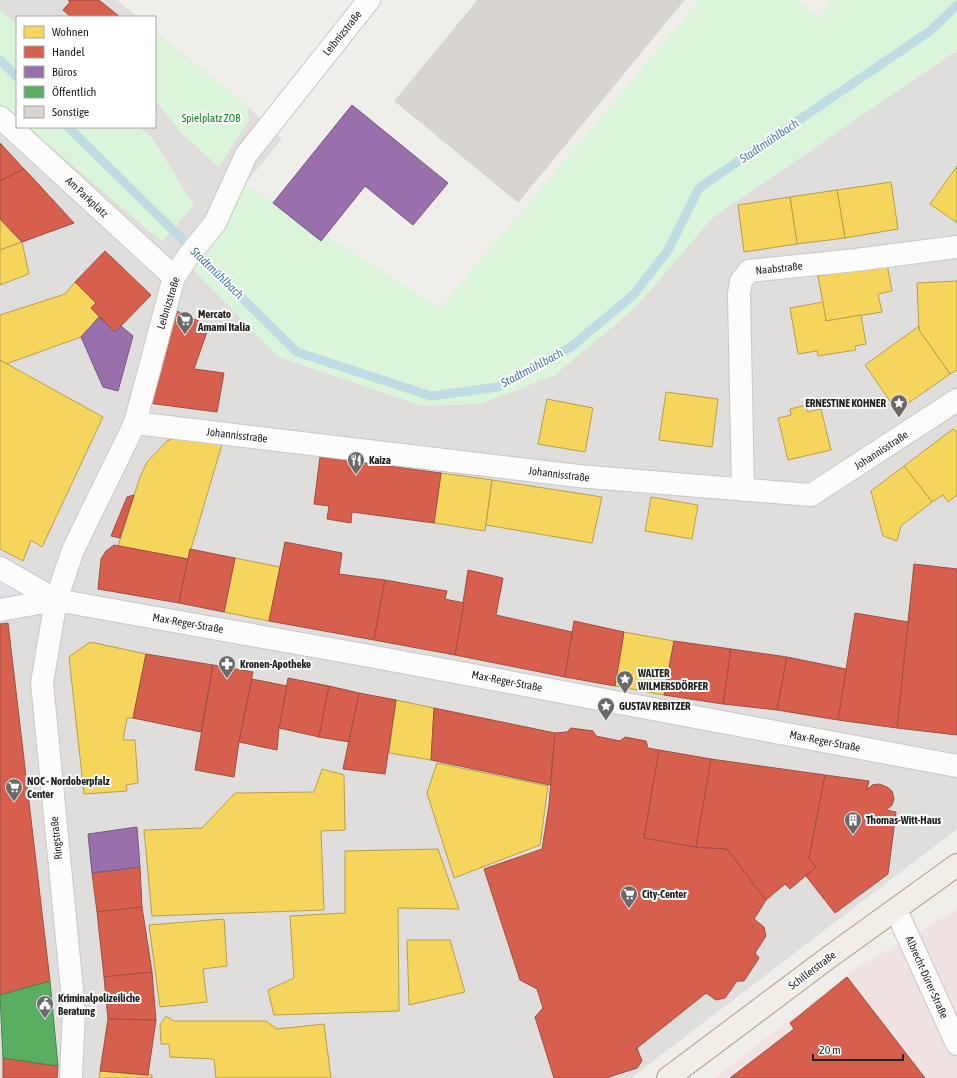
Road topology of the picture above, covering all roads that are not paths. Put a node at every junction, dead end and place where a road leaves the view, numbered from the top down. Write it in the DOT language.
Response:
graph roads {
  1 [pos="369,0"];
  2 [pos="0,117"];
  3 [pos="957,247"];
  4 [pos="174,277"];
  5 [pos="957,400"];
  6 [pos="135,423"];
  7 [pos="743,490"];
  8 [pos="0,568"];
  9 [pos="56,600"];
  10 [pos="0,610"];
  11 [pos="957,766"];
  12 [pos="957,865"];
  13 [pos="896,910"];
  14 [pos="957,1044"];
  15 [pos="71,1078"];
  16 [pos="668,1078"];
  1 -- 4 [label="street, Leibnizstraße"];
  2 -- 4 [label="street, Am Parkplatz"];
  3 -- 7 [label="street, Naabstraße"];
  4 -- 6 [label="street, Leibnizstraße"];
  5 -- 7 [label="street, Johannisstraße"];
  6 -- 7 [label="street, Johannisstraße"];
  6 -- 9 [label="street, Leibnizstraße"];
  8 -- 9 [label="street"];
  9 -- 10 [label="street"];
  9 -- 11 [label="street, Max-Reger-Straße"];
  9 -- 15 [label="street, Ringstraße"];
  12 -- 13 [label="main road, Schillerstraße"];
  13 -- 14 [label="street, Albrecht-Dürer-Straße"];
  13 -- 16 [label="main road, Schillerstraße"];
}
